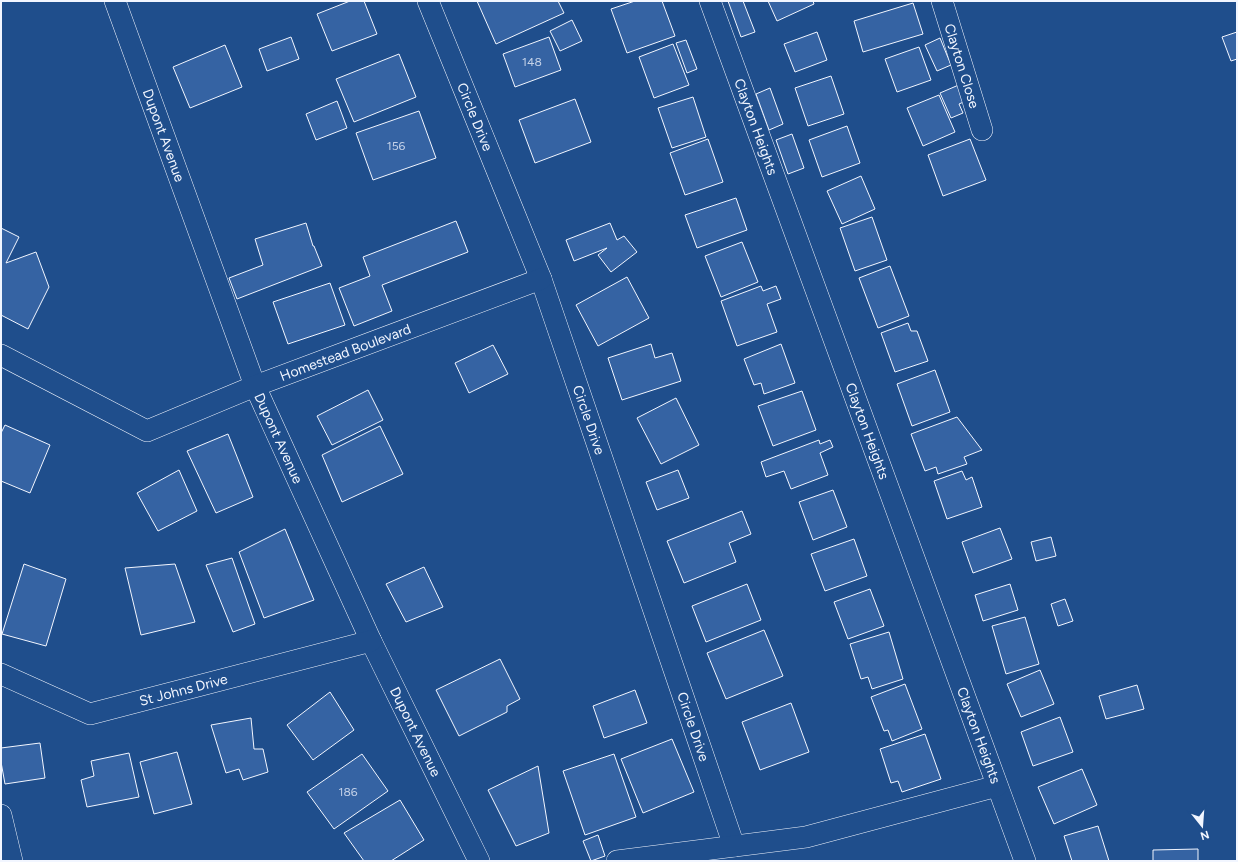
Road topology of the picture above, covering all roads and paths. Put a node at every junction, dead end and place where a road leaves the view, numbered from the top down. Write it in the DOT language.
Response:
graph roads {
  1 [pos="115,1"];
  2 [pos="428,1"];
  3 [pos="710,1"];
  4 [pos="942,1"];
  5 [pos="982,130"];
  6 [pos="541,279"];
  7 [pos="1,355"];
  8 [pos="255,386"];
  9 [pos="371,641"];
  10 [pos="1,674"];
  11 [pos="997,786"];
  12 [pos="1,815"];
  13 [pos="734,846"];
  14 [pos="12,861"];
  15 [pos="479,861"];
  16 [pos="617,861"];
  17 [pos="1024,861"];
  1 -- 8 [label="street, Dupont Avenue"];
  2 -- 6 [label="street, Circle Drive"];
  3 -- 11 [label="street, Clayton Heights"];
  4 -- 5 [label="street, Clayton Close"];
  6 -- 8 [label="street, Homestead Boulevard"];
  6 -- 13 [label="street, Circle Drive"];
  7 -- 8 [label="street, Homestead Boulevard"];
  8 -- 9 [label="street, Dupont Avenue"];
  9 -- 10 [label="street, St Johns Drive"];
  9 -- 15 [label="street, Dupont Avenue"];
  11 -- 13 [label="street"];
  11 -- 17 [label="street, Clayton Heights"];
  12 -- 14 [label="street"];
  13 -- 16 [label="street"];
}
